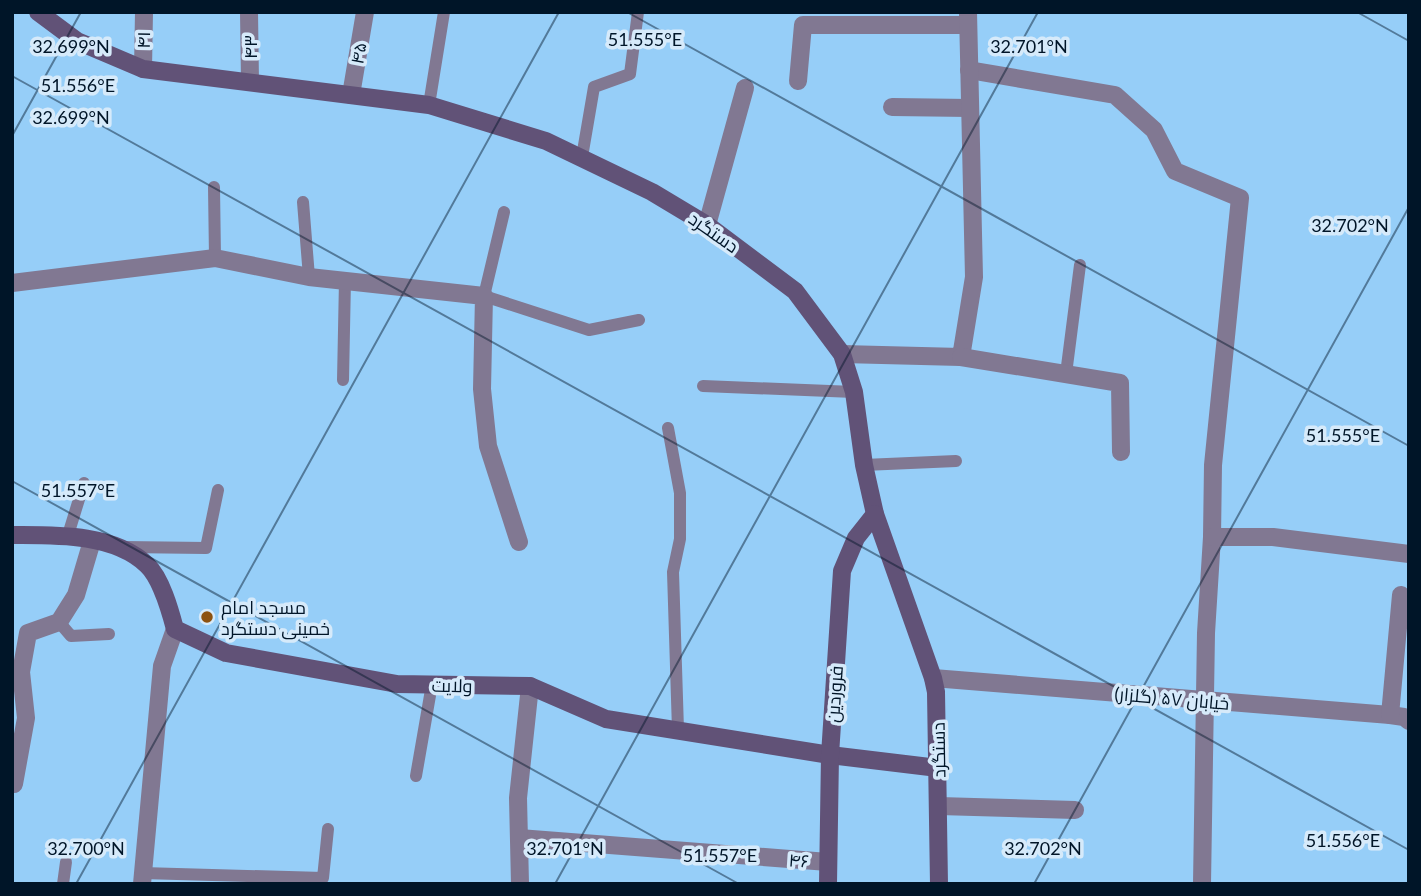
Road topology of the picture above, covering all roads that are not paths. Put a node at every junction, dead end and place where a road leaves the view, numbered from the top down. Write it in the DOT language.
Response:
graph roads {
  1 [pos="38,12"];
  2 [pos="144,12"];
  3 [pos="249,12"];
  4 [pos="365,12"];
  5 [pos="444,12"];
  6 [pos="638,12"];
  7 [pos="968,19"];
  8 [pos="143,69"];
  9 [pos="969,70"];
  10 [pos="798,81"];
  11 [pos="250,82"];
  12 [pos="745,88"];
  13 [pos="351,95"];
  14 [pos="429,104"];
  15 [pos="892,107"];
  16 [pos="970,108"];
  17 [pos="582,157"];
  18 [pos="214,187"];
  19 [pos="303,202"];
  20 [pos="504,212"];
  21 [pos="707,225"];
  22 [pos="215,258"];
  23 [pos="1080,265"];
  24 [pos="309,276"];
  25 [pos="345,280"];
  26 [pos="12,283"];
  27 [pos="484,296"];
  28 [pos="639,320"];
  29 [pos="842,354"];
  30 [pos="961,357"];
  31 [pos="1066,374"];
  32 [pos="343,380"];
  33 [pos="703,386"];
  34 [pos="854,392"];
  35 [pos="668,428"];
  36 [pos="1121,452"];
  37 [pos="956,461"];
  38 [pos="864,465"];
  39 [pos="84,483"];
  40 [pos="218,490"];
  41 [pos="875,514"];
  42 [pos="12,535"];
  43 [pos="68,535"];
  44 [pos="1212,537"];
  45 [pos="92,541"];
  46 [pos="519,542"];
  47 [pos="119,547"];
  48 [pos="1409,554"];
  49 [pos="1401,595"];
  50 [pos="59,622"];
  51 [pos="175,629"];
  52 [pos="110,634"];
  53 [pos="933,678"];
  54 [pos="432,684"];
  55 [pos="530,686"];
  56 [pos="1205,700"];
  57 [pos="1390,715"];
  58 [pos="19,718"];
  59 [pos="1409,721"];
  60 [pos="678,730"];
  61 [pos="830,755"];
  62 [pos="938,768"];
  63 [pos="416,776"];
  64 [pos="14,785"];
  65 [pos="939,806"];
  66 [pos="1075,810"];
  67 [pos="328,829"];
  68 [pos="519,838"];
  69 [pos="66,862"];
  70 [pos="828,862"];
  71 [pos="142,879"];
  72 [pos="63,884"];
  73 [pos="520,884"];
  74 [pos="828,884"];
  75 [pos="939,884"];
  76 [pos="1202,884"];
  1 -- 8 [label="main road, دستگرد"];
  2 -- 8 [label="street, ۴۱"];
  3 -- 11 [label="street, ۴۳"];
  4 -- 13 [label="street, ۴۵"];
  5 -- 14 [label="lane"];
  6 -- 17 [label="lane"];
  7 -- 9 [label="street"];
  7 -- 10 [label="street"];
  8 -- 11 [label="main road, دستگرد"];
  9 -- 16 [label="street"];
  9 -- 44 [label="street"];
  11 -- 13 [label="main road, دستگرد"];
  12 -- 21 [label="street"];
  13 -- 14 [label="main road, دستگرد"];
  14 -- 17 [label="main road, دستگرد"];
  15 -- 16 [label="street"];
  16 -- 30 [label="street"];
  17 -- 21 [label="main road, دستگرد"];
  18 -- 22 [label="lane"];
  19 -- 24 [label="lane"];
  20 -- 27 [label="lane"];
  21 -- 29 [label="main road, دستگرد"];
  22 -- 24 [label="street"];
  22 -- 26 [label="street"];
  23 -- 31 [label="lane"];
  24 -- 25 [label="street"];
  25 -- 27 [label="street"];
  25 -- 32 [label="lane"];
  27 -- 28 [label="lane"];
  27 -- 46 [label="street"];
  29 -- 30 [label="street"];
  29 -- 34 [label="main road, دستگرد"];
  30 -- 31 [label="street"];
  31 -- 36 [label="street"];
  33 -- 34 [label="lane"];
  34 -- 38 [label="main road, دستگرد"];
  35 -- 60 [label="lane"];
  37 -- 38 [label="lane"];
  38 -- 41 [label="main road, دستگرد"];
  39 -- 43 [label="lane"];
  40 -- 47 [label="lane"];
  41 -- 53 [label="main road, دستگرد"];
  41 -- 61 [label="main road, فروردین"];
  42 -- 43 [label="main road"];
  43 -- 45 [label="main road"];
  44 -- 48 [label="street"];
  44 -- 56 [label="street"];
  45 -- 47 [label="main road"];
  45 -- 50 [label="street"];
  47 -- 51 [label="main road"];
  49 -- 57 [label="street"];
  50 -- 52 [label="lane"];
  50 -- 58 [label="street"];
  51 -- 54 [label="main road, ولایت"];
  51 -- 71 [label="street"];
  53 -- 56 [label="street, خیابان ۵۷ (گلزار)"];
  53 -- 62 [label="main road, دستگرد"];
  54 -- 55 [label="main road, ولایت"];
  54 -- 63 [label="lane"];
  55 -- 60 [label="main road, ولایت"];
  55 -- 68 [label="street"];
  56 -- 57 [label="street, خیابان ۵۷ (گلزار)"];
  56 -- 76 [label="street"];
  57 -- 59 [label="street, خیابان ۵۷ (گلزار)"];
  58 -- 64 [label="street"];
  60 -- 61 [label="main road, ولایت"];
  61 -- 62 [label="main road, ولایت"];
  61 -- 70 [label="main road, فروردین"];
  62 -- 65 [label="main road, دستگرد"];
  65 -- 66 [label="street"];
  65 -- 75 [label="main road, دستگرد"];
  67 -- 71 [label="lane"];
  68 -- 70 [label="street, ۴۶"];
  68 -- 73 [label="street"];
  69 -- 72 [label="lane"];
  70 -- 74 [label="main road, فروردین"];
}
